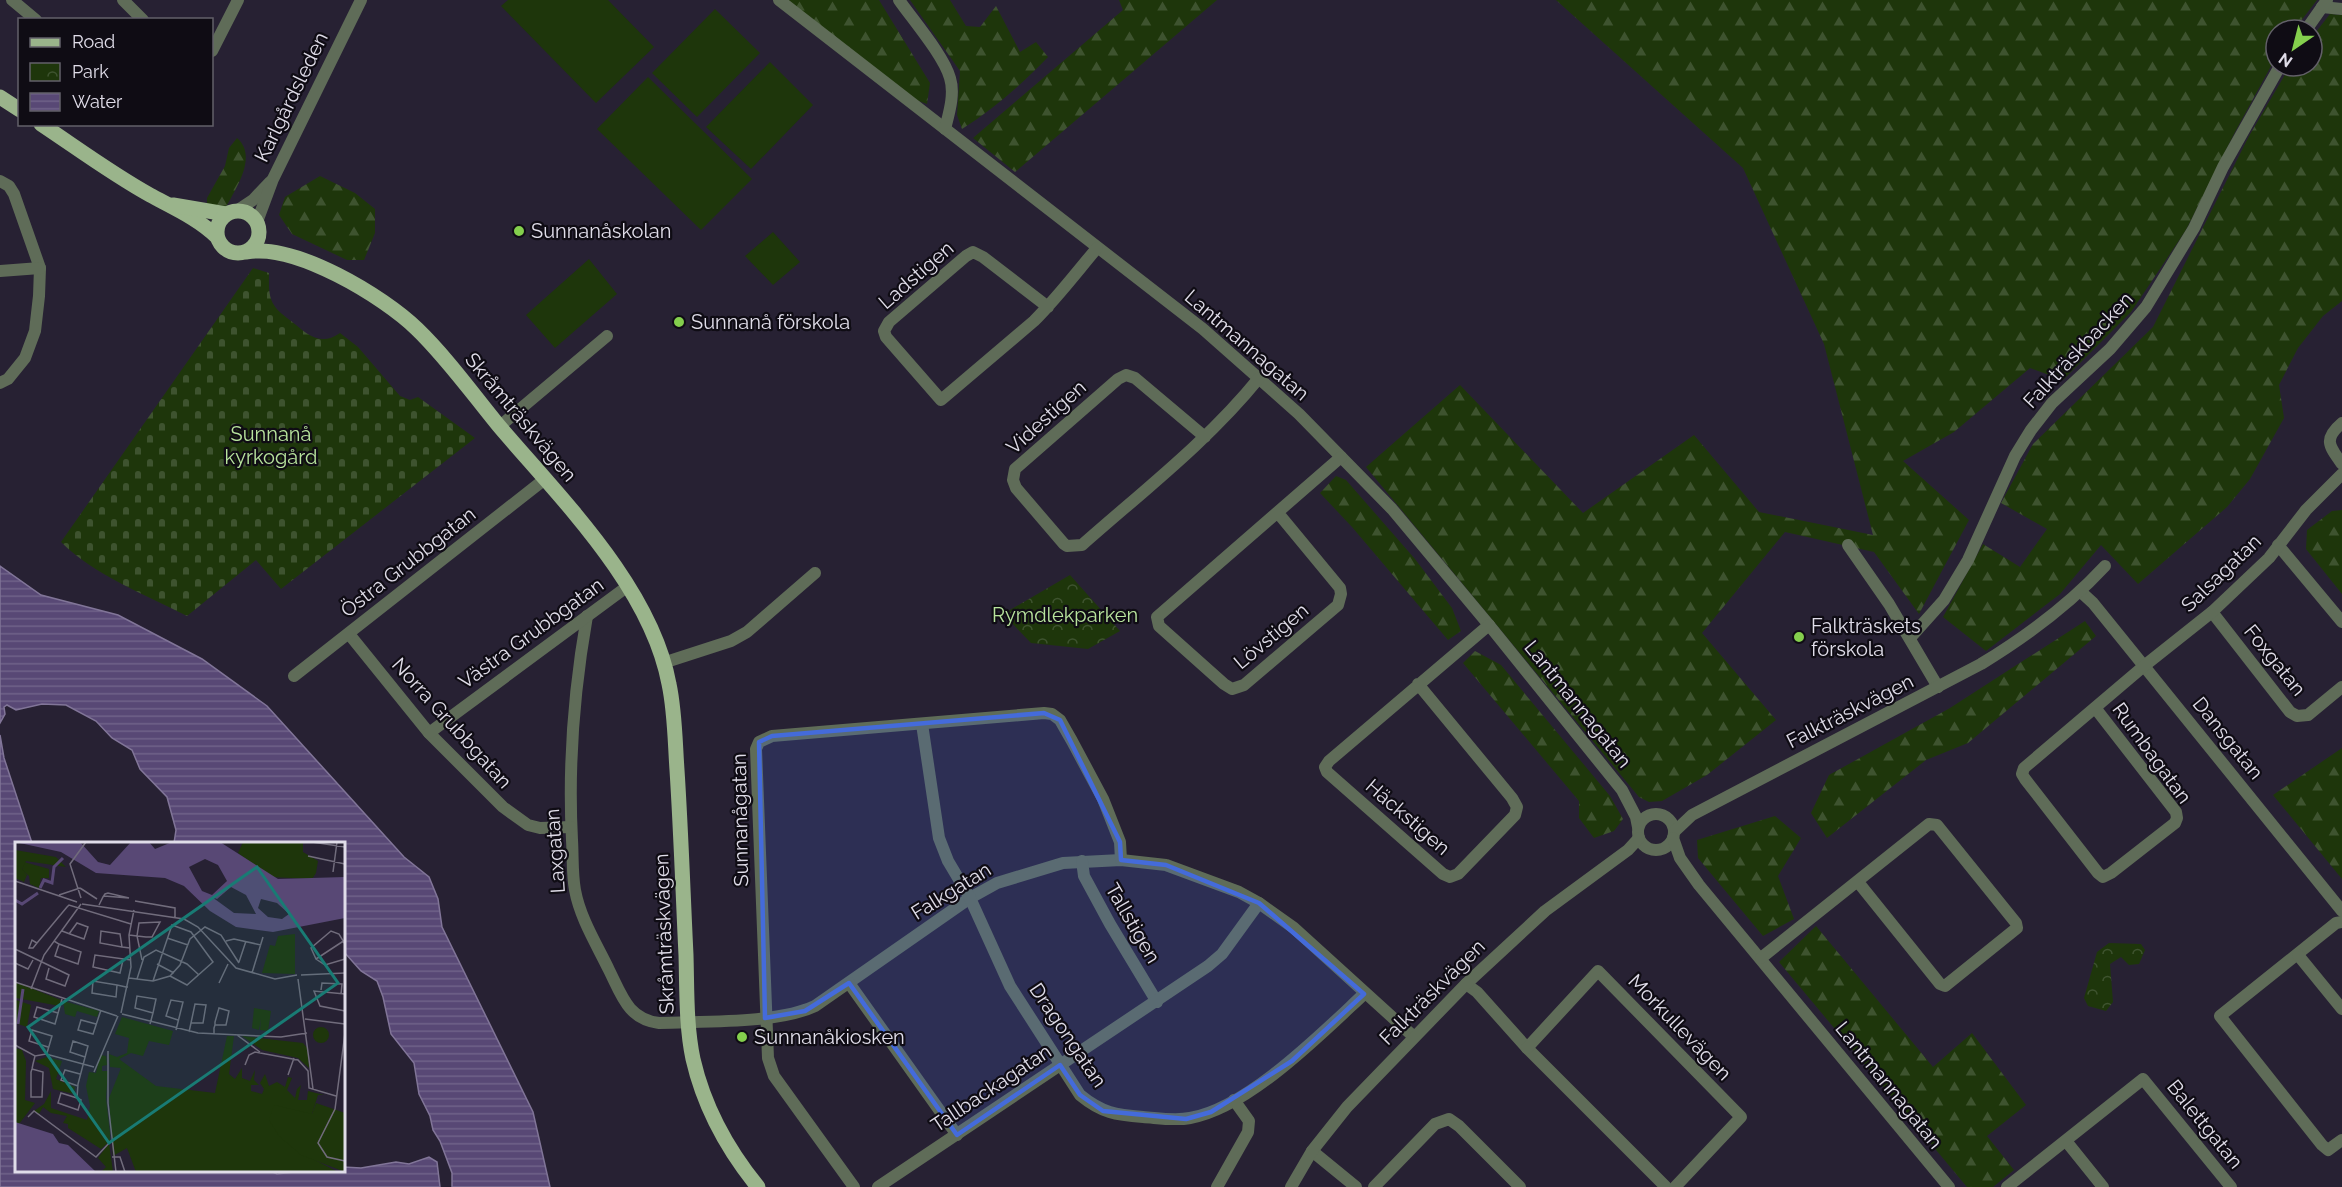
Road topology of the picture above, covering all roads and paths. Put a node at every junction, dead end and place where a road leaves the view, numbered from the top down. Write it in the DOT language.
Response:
graph roads {
  1 [pos="12,0"];
  2 [pos="123,0"];
  3 [pos="238,0"];
  4 [pos="361,0"];
  5 [pos="779,0"];
  6 [pos="899,0"];
  7 [pos="2325,3"];
  8 [pos="2342,9"];
  9 [pos="34,18"];
  10 [pos="141,18"];
  11 [pos="2314,18"];
  12 [pos="213,49"];
  13 [pos="2273,78"];
  14 [pos="0,97"];
  15 [pos="18,109"];
  16 [pos="44,126"];
  17 [pos="945,129"];
  18 [pos="273,179"];
  19 [pos="0,181"];
  20 [pos="170,205"];
  21 [pos="232,212"];
  22 [pos="258,225"];
  23 [pos="217,237"];
  24 [pos="1097,248"];
  25 [pos="247,252"];
  26 [pos="288,255"];
  27 [pos="40,268"];
  28 [pos="0,271"];
  29 [pos="1048,307"];
  30 [pos="607,336"];
  31 [pos="1259,378"];
  32 [pos="0,383"];
  33 [pos="2342,423"];
  34 [pos="500,426"];
  35 [pos="1205,437"];
  36 [pos="1341,457"];
  37 [pos="2342,464"];
  38 [pos="2342,474"];
  39 [pos="545,478"];
  40 [pos="1278,513"];
  41 [pos="1848,545"];
  42 [pos="2278,545"];
  43 [pos="2105,566"];
  44 [pos="816,573"];
  45 [pos="628,586"];
  46 [pos="2081,592"];
  47 [pos="2212,612"];
  48 [pos="587,616"];
  49 [pos="2342,622"];
  50 [pos="1489,625"];
  51 [pos="349,634"];
  52 [pos="1910,638"];
  53 [pos="663,663"];
  54 [pos="2144,666"];
  55 [pos="294,676"];
  56 [pos="1418,684"];
  57 [pos="1938,687"];
  58 [pos="2342,687"];
  59 [pos="2096,709"];
  60 [pos="922,724"];
  61 [pos="429,733"];
  62 [pos="1622,790"];
  63 [pos="1692,815"];
  64 [pos="1663,816"];
  65 [pos="571,827"];
  66 [pos="1673,835"];
  67 [pos="1645,841"];
  68 [pos="1121,860"];
  69 [pos="1082,861"];
  70 [pos="1687,868"];
  71 [pos="1858,882"];
  72 [pos="970,898"];
  73 [pos="1259,903"];
  74 [pos="2342,911"];
  75 [pos="2342,922"];
  76 [pos="2298,955"];
  77 [pos="1761,958"];
  78 [pos="849,982"];
  79 [pos="1466,984"];
  80 [pos="1364,994"];
  81 [pos="1157,1002"];
  82 [pos="2342,1009"];
  83 [pos="765,1018"];
  84 [pos="688,1022"];
  85 [pos="1413,1036"];
  86 [pos="1527,1048"];
  87 [pos="1060,1065"];
  88 [pos="1234,1100"];
  89 [pos="957,1135"];
  90 [pos="2342,1140"];
  91 [pos="2066,1141"];
  92 [pos="1312,1151"];
  93 [pos="758,1187"];
  94 [pos="854,1187"];
  95 [pos="878,1187"];
  96 [pos="1217,1187"];
  97 [pos="1291,1187"];
  98 [pos="1356,1187"];
  99 [pos="1374,1187"];
  100 [pos="1520,1187"];
  101 [pos="1666,1187"];
  102 [pos="1675,1187"];
  103 [pos="1948,1187"];
  104 [pos="2007,1187"];
  105 [pos="2103,1187"];
  106 [pos="2231,1187"];
  1 -- 9 [label="street"];
  2 -- 10 [label="street"];
  3 -- 12 [label="street"];
  4 -- 18 [label="street, Karlgårdsleden"];
  5 -- 17 [label="street, Lantmannagatan"];
  6 -- 17 [label="street"];
  7 -- 8 [label="street"];
  7 -- 11 [label="street"];
  13 -- 52 [label="street, Falkträskbacken"];
  14 -- 15 [label="main road"];
  16 -- 20 [label="main road"];
  17 -- 24 [label="street, Lantmannagatan"];
  18 -- 21 [label="street, Karlgårdsleden"];
  18 -- 22 [label="street, Karlgårdsleden"];
  19 -- 27 [label="street"];
  20 -- 21 [label="main road"];
  20 -- 23 [label="main road"];
  21 -- 22 [label="main road"];
  21 -- 23 [label="main road"];
  22 -- 25 [label="main road"];
  22 -- 26 [label="main road, Skråmträskvägen"];
  23 -- 25 [label="main road"];
  24 -- 29 [label="street, Ladstigen"];
  24 -- 31 [label="street, Lantmannagatan"];
  25 -- 26 [label="main road, Skråmträskvägen"];
  26 -- 34 [label="main road, Skråmträskvägen"];
  27 -- 28 [label="street"];
  27 -- 32 [label="street"];
  29 -- 29 [label="street, Ladstigen"];
  30 -- 34 [label="street"];
  31 -- 35 [label="street, Videstigen"];
  31 -- 36 [label="street, Lantmannagatan"];
  33 -- 37 [label="street"];
  34 -- 39 [label="main road, Skråmträskvägen"];
  35 -- 35 [label="street, Videstigen"];
  36 -- 40 [label="street, Lövstigen"];
  36 -- 50 [label="street, Lantmannagatan"];
  38 -- 42 [label="street, Salsagatan"];
  39 -- 45 [label="main road, Skråmträskvägen"];
  39 -- 51 [label="street, Östra Grubbgatan"];
  40 -- 40 [label="street, Lövstigen"];
  41 -- 52 [label="street"];
  42 -- 47 [label="street, Salsagatan"];
  42 -- 49 [label="street"];
  43 -- 46 [label="street, Falkträskvägen"];
  44 -- 53 [label="street"];
  45 -- 48 [label="street, Västra Grubbgatan"];
  45 -- 53 [label="main road, Skråmträskvägen"];
  46 -- 54 [label="street, Dansgatan"];
  46 -- 57 [label="street, Falkträskvägen"];
  47 -- 54 [label="street, Salsagatan"];
  47 -- 58 [label="street, Foxgatan"];
  48 -- 61 [label="street, Västra Grubbgatan"];
  48 -- 65 [label="street, Laxgatan"];
  50 -- 56 [label="street, Häckstigen"];
  50 -- 62 [label="street, Lantmannagatan"];
  51 -- 55 [label="street, Östra Grubbgatan"];
  51 -- 61 [label="street, Norra Grubbgatan"];
  52 -- 57 [label="street"];
  53 -- 84 [label="main road, Skråmträskvägen"];
  54 -- 59 [label="street, Rumbagatan"];
  54 -- 74 [label="street, Dansgatan"];
  56 -- 56 [label="street, Häckstigen"];
  57 -- 63 [label="street, Falkträskvägen"];
  59 -- 59 [label="street, Rumbagatan"];
  60 -- 68 [label="street, Sunnanågatan"];
  60 -- 72 [label="street, Dragongatan"];
  60 -- 83 [label="street, Sunnanågatan"];
  61 -- 65 [label="street, Norra Grubbgatan"];
  62 -- 64 [label="street, Lantmannagatan"];
  62 -- 67 [label="street, Lantmannagatan"];
  63 -- 64 [label="street"];
  63 -- 66 [label="street"];
  64 -- 66 [label="street, Lantmannagatan"];
  64 -- 67 [label="street"];
  65 -- 84 [label="street, Laxgatan"];
  66 -- 67 [label="street"];
  66 -- 70 [label="street, Lantmannagatan"];
  67 -- 70 [label="street, Lantmannagatan"];
  67 -- 79 [label="street, Falkträskvägen"];
  68 -- 69 [label="street, Falkgatan"];
  68 -- 73 [label="street, Falkgatan"];
  69 -- 72 [label="street, Falkgatan"];
  69 -- 81 [label="street, Tallstigen"];
  70 -- 77 [label="street, Lantmannagatan"];
  71 -- 71 [label="street"];
  71 -- 77 [label="street"];
  72 -- 78 [label="street, Falkgatan"];
  72 -- 87 [label="street, Dragongatan"];
  73 -- 80 [label="street, Falkgatan"];
  73 -- 81 [label="street, Tallbackagatan"];
  75 -- 76 [label="street"];
  76 -- 82 [label="street"];
  76 -- 90 [label="street"];
  77 -- 103 [label="street, Lantmannagatan"];
  78 -- 83 [label="street, Falkgatan"];
  78 -- 89 [label="street"];
  79 -- 85 [label="street, Falkträskvägen"];
  79 -- 86 [label="street"];
  80 -- 85 [label="street, Falkgatan"];
  80 -- 88 [label="street, Dragongatan"];
  81 -- 87 [label="street, Tallbackagatan"];
  83 -- 84 [label="street, Falkgatan"];
  83 -- 94 [label="street, Sunnanågatan"];
  84 -- 93 [label="main road, Skråmträskvägen"];
  85 -- 92 [label="street, Falkträskvägen"];
  86 -- 101 [label="street"];
  86 -- 102 [label="street, Morkullevägen"];
  87 -- 88 [label="street, Dragongatan"];
  87 -- 89 [label="street, Tallbackagatan"];
  88 -- 96 [label="street"];
  89 -- 95 [label="street, Tallbackagatan"];
  91 -- 104 [label="street, Balettgatan"];
  91 -- 105 [label="street"];
  91 -- 106 [label="street, Balettgatan"];
  92 -- 97 [label="street, Falkträskvägen"];
  92 -- 98 [label="street"];
  99 -- 100 [label="street"];
}
